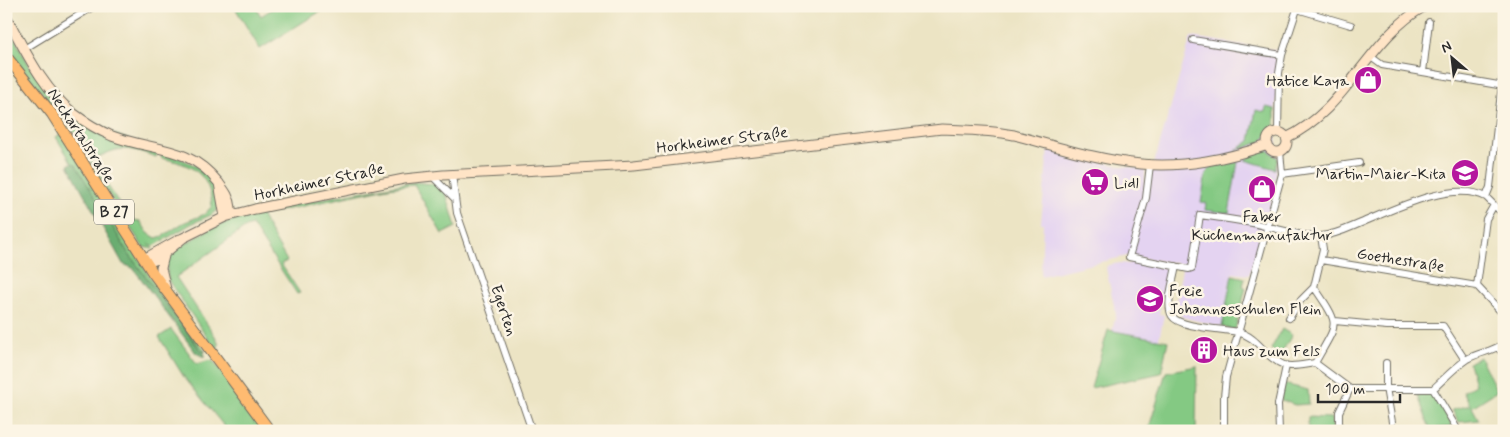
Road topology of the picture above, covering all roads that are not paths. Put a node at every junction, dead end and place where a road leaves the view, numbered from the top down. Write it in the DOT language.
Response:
graph roads {
  1 [pos="94,6"];
  2 [pos="1425,6"];
  3 [pos="1298,8"];
  4 [pos="6,16"];
  5 [pos="1430,22"];
  6 [pos="1351,25"];
  7 [pos="1193,40"];
  8 [pos="24,49"];
  9 [pos="1282,55"];
  10 [pos="6,56"];
  11 [pos="1371,57"];
  12 [pos="1504,67"];
  13 [pos="1423,72"];
  14 [pos="1503,86"];
  15 [pos="1278,132"];
  16 [pos="1286,138"];
  17 [pos="1268,145"];
  18 [pos="1280,151"];
  19 [pos="1359,163"];
  20 [pos="1150,165"];
  21 [pos="452,174"];
  22 [pos="1282,174"];
  23 [pos="432,176"];
  24 [pos="219,183"];
  25 [pos="1486,197"];
  26 [pos="454,198"];
  27 [pos="229,199"];
  28 [pos="1494,205"];
  29 [pos="253,210"];
  30 [pos="1504,215"];
  31 [pos="225,218"];
  32 [pos="1268,227"];
  33 [pos="1321,236"];
  34 [pos="183,238"];
  35 [pos="164,256"];
  36 [pos="144,259"];
  37 [pos="1321,260"];
  38 [pos="1176,266"];
  39 [pos="1477,286"];
  40 [pos="1314,287"];
  41 [pos="166,291"];
  42 [pos="1504,315"];
  43 [pos="1289,318"];
  44 [pos="1335,321"];
  45 [pos="1240,332"];
  46 [pos="1504,343"];
  47 [pos="1498,348"];
  48 [pos="1504,354"];
  49 [pos="1465,360"];
  50 [pos="1315,363"];
  51 [pos="1386,364"];
  52 [pos="1286,366"];
  53 [pos="1386,388"];
  54 [pos="1350,389"];
  55 [pos="1433,389"];
  56 [pos="1392,422"];
  57 [pos="1456,427"];
  58 [pos="270,431"];
  59 [pos="532,431"];
  60 [pos="1224,431"];
  61 [pos="1279,431"];
  62 [pos="1338,431"];
  1 -- 8 [label="street"];
  2 -- 11 [label="main road"];
  3 -- 6 [label="street"];
  3 -- 9 [label="street"];
  4 -- 8 [label="main road"];
  5 -- 13 [label="street"];
  7 -- 9 [label="street"];
  8 -- 24 [label="main road"];
  9 -- 15 [label="street"];
  10 -- 36 [label="main road, Neckartalstraße / B 27"];
  11 -- 13 [label="street"];
  11 -- 16 [label="main road"];
  12 -- 14 [label="street"];
  13 -- 14 [label="street"];
  14 -- 25 [label="street"];
  15 -- 16 [label="main road"];
  15 -- 17 [label="main road"];
  16 -- 18 [label="main road"];
  17 -- 18 [label="main road"];
  17 -- 20 [label="main road, Horkheimer Straße"];
  18 -- 22 [label="street"];
  19 -- 22 [label="street"];
  20 -- 21 [label="main road, Horkheimer Straße"];
  20 -- 38 [label="street"];
  21 -- 23 [label="main road, Horkheimer Straße"];
  21 -- 26 [label="street, Egerten"];
  22 -- 32 [label="street"];
  23 -- 26 [label="street, Egerten"];
  23 -- 29 [label="main road, Horkheimer Straße"];
  24 -- 27 [label="main road"];
  24 -- 31 [label="main road"];
  25 -- 28 [label="street"];
  25 -- 33 [label="street"];
  26 -- 59 [label="street, Egerten"];
  27 -- 29 [label="main road"];
  27 -- 31 [label="main road"];
  28 -- 30 [label="street"];
  28 -- 39 [label="street"];
  29 -- 31 [label="main road, Horkheimer Straße"];
  31 -- 34 [label="main road, Horkheimer Straße"];
  32 -- 33 [label="street"];
  32 -- 38 [label="street"];
  32 -- 45 [label="street"];
  33 -- 37 [label="street"];
  34 -- 35 [label="main road, Horkheimer Straße"];
  34 -- 36 [label="main road, Horkheimer Straße"];
  35 -- 36 [label="main road"];
  35 -- 41 [label="main road"];
  36 -- 41 [label="main road, B 27"];
  37 -- 39 [label="street, Goethestraße"];
  37 -- 40 [label="street"];
  38 -- 45 [label="street"];
  39 -- 42 [label="street"];
  40 -- 43 [label="street"];
  40 -- 44 [label="street"];
  41 -- 58 [label="main road, B 27"];
  44 -- 49 [label="street"];
  44 -- 50 [label="street"];
  45 -- 52 [label="street"];
  45 -- 60 [label="street"];
  46 -- 47 [label="street"];
  47 -- 48 [label="street"];
  47 -- 49 [label="street"];
  49 -- 55 [label="street"];
  50 -- 52 [label="street"];
  50 -- 54 [label="street"];
  51 -- 53 [label="street"];
  52 -- 61 [label="street"];
  53 -- 54 [label="street"];
  53 -- 55 [label="street"];
  53 -- 56 [label="street"];
  54 -- 62 [label="street"];
  55 -- 57 [label="street"];
}
